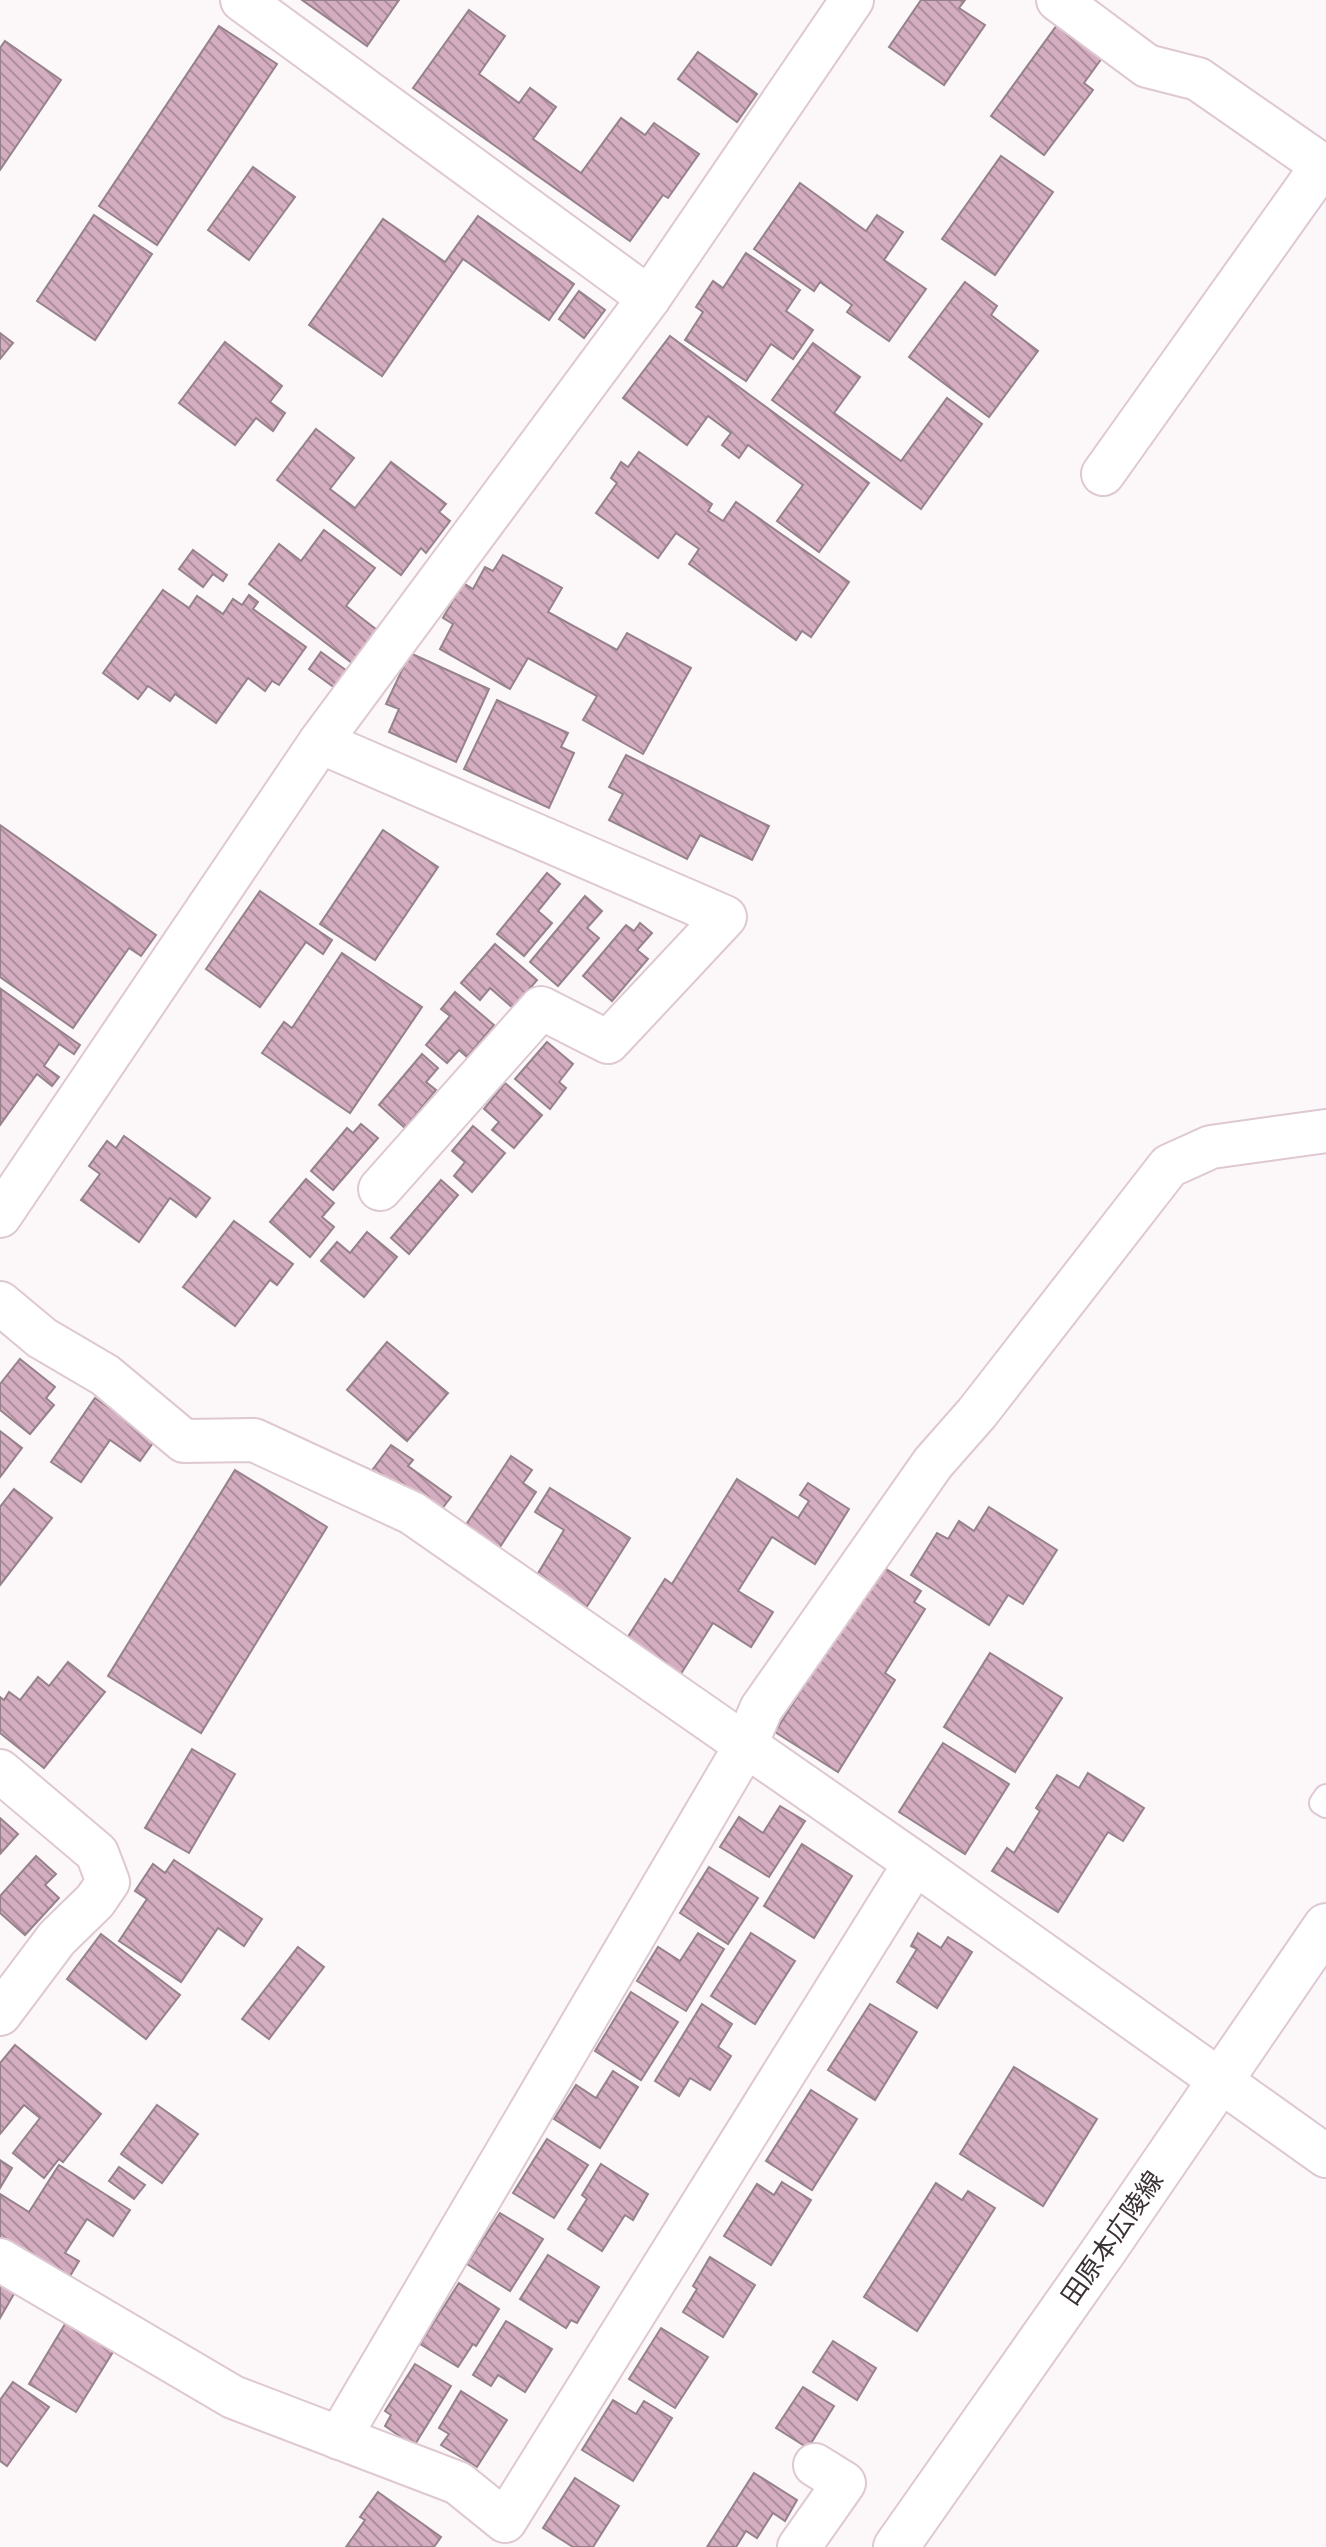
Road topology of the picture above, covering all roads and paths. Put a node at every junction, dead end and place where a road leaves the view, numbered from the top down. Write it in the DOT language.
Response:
graph roads {
  1 [pos="242,0"];
  2 [pos="852,0"];
  3 [pos="1058,0"];
  4 [pos="1324,167"];
  5 [pos="649,298"];
  6 [pos="1103,474"];
  7 [pos="320,742"];
  8 [pos="1326,1131"];
  9 [pos="380,1189"];
  10 [pos="0,1216"];
  11 [pos="0,1303"];
  12 [pos="746,1745"];
  13 [pos="0,1771"];
  14 [pos="1326,1796"];
  15 [pos="1326,1806"];
  16 [pos="915,1863"];
  17 [pos="1326,1926"];
  18 [pos="0,2014"];
  19 [pos="1220,2082"];
  20 [pos="1326,2156"];
  21 [pos="0,2260"];
  22 [pos="339,2438"];
  23 [pos="815,2465"];
  24 [pos="799,2547"];
  25 [pos="896,2547"];
  1 -- 5 [label="street"];
  2 -- 5 [label="street"];
  3 -- 4 [label="street"];
  4 -- 6 [label="street"];
  5 -- 7 [label="street"];
  7 -- 9 [label="street"];
  7 -- 10 [label="street"];
  8 -- 12 [label="street"];
  11 -- 12 [label="street"];
  12 -- 16 [label="street"];
  12 -- 22 [label="street"];
  13 -- 18 [label="street"];
  14 -- 15 [label="lane"];
  16 -- 19 [label="street"];
  16 -- 22 [label="street"];
  17 -- 19 [label="main road, 田原本広陵線"];
  19 -- 20 [label="street"];
  19 -- 25 [label="main road, 田原本広陵線"];
  21 -- 22 [label="street"];
  23 -- 24 [label="street"];
}
